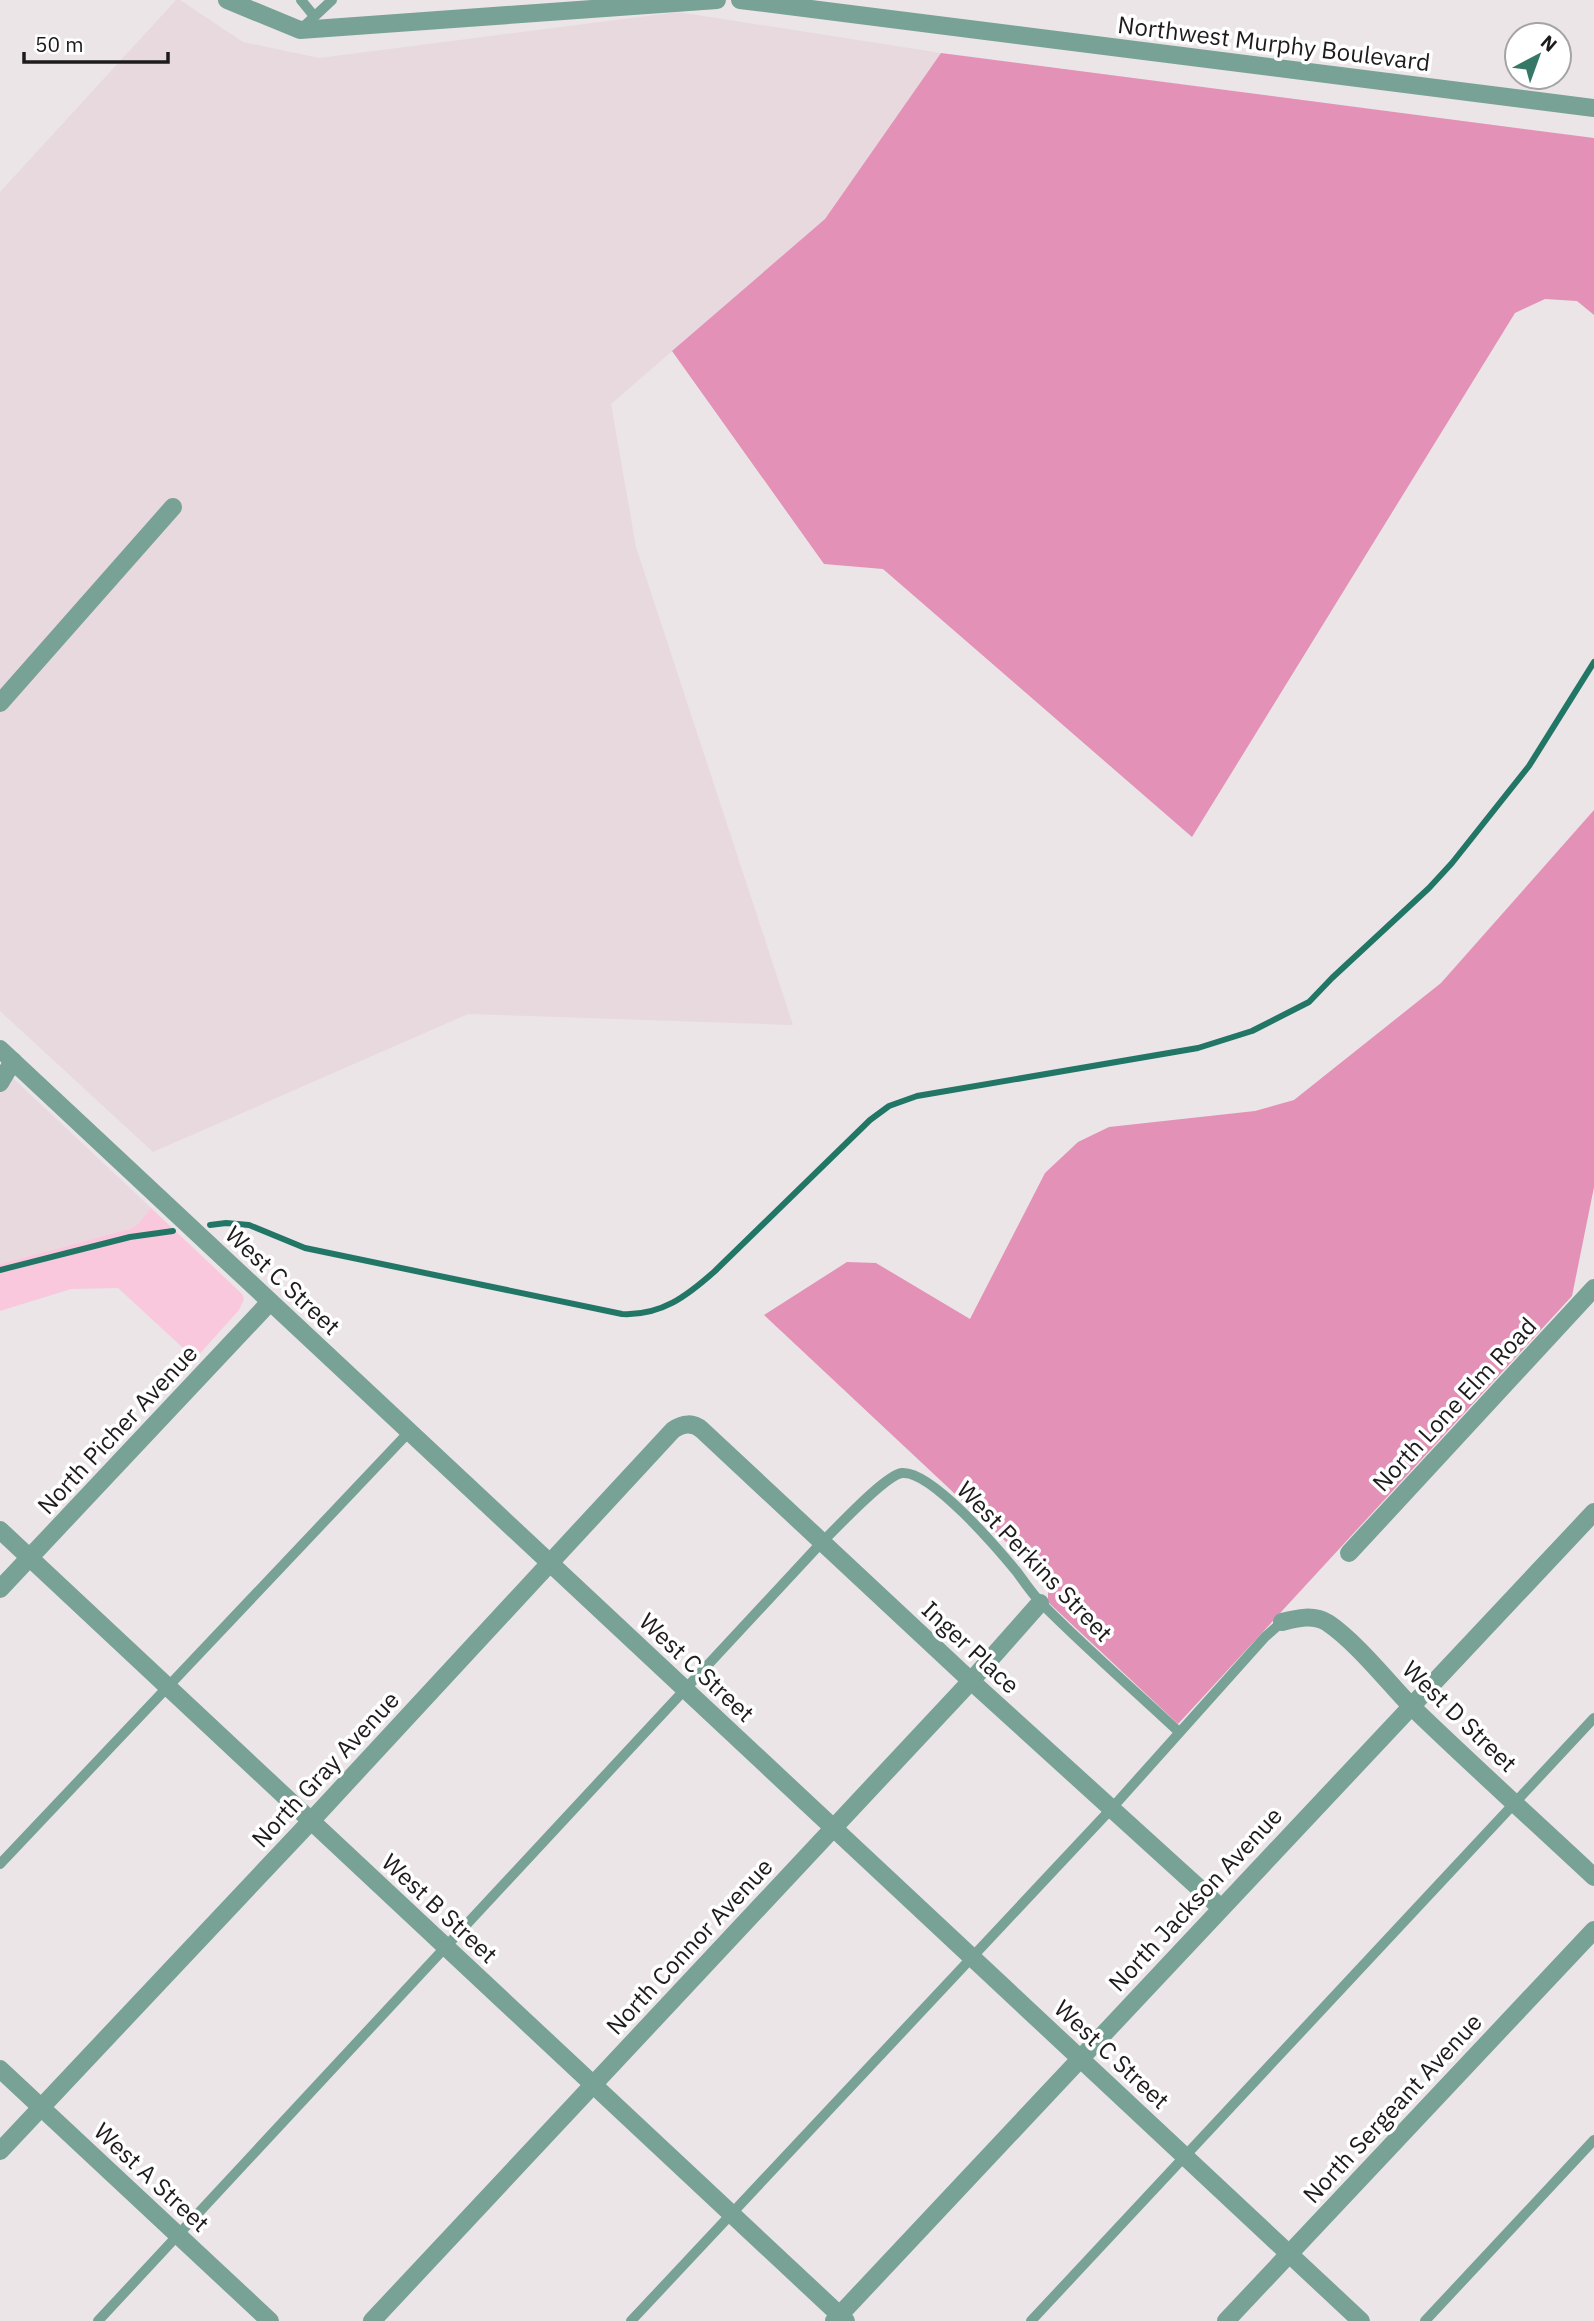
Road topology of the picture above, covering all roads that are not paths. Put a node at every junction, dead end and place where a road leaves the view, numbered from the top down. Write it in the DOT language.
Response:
graph roads {
  1 [pos="227,0"];
  2 [pos="301,0"];
  3 [pos="332,0"];
  4 [pos="717,0"];
  5 [pos="740,0"];
  6 [pos="314,16"];
  7 [pos="300,30"];
  8 [pos="1594,108"];
  9 [pos="173,507"];
  10 [pos="0,702"];
  11 [pos="7,1055"];
  12 [pos="0,1083"];
  13 [pos="1594,1288"];
  14 [pos="270,1302"];
  15 [pos="689,1424"];
  16 [pos="409,1432"];
  17 [pos="1594,1512"];
  18 [pos="0,1530"];
  19 [pos="822,1542"];
  20 [pos="1349,1553"];
  21 [pos="29,1558"];
  22 [pos="549,1563"];
  23 [pos="0,1589"];
  24 [pos="1041,1603"];
  25 [pos="1282,1622"];
  26 [pos="971,1681"];
  27 [pos="167,1687"];
  28 [pos="685,1689"];
  29 [pos="1411,1705"];
  30 [pos="1594,1718"];
  31 [pos="1179,1732"];
  32 [pos="1516,1803"];
  33 [pos="1112,1808"];
  34 [pos="311,1821"];
  35 [pos="833,1828"];
  36 [pos="0,1864"];
  37 [pos="1594,1877"];
  38 [pos="1221,1908"];
  39 [pos="1594,1930"];
  40 [pos="445,1947"];
  41 [pos="972,1957"];
  42 [pos="1080,2058"];
  43 [pos="0,2069"];
  44 [pos="593,2085"];
  45 [pos="41,2107"];
  46 [pos="1594,2140"];
  47 [pos="0,2151"];
  48 [pos="1185,2157"];
  49 [pos="731,2214"];
  50 [pos="178,2235"];
  51 [pos="1289,2254"];
  52 [pos="840,2319"];
  53 [pos="98,2321"];
  54 [pos="270,2321"];
  55 [pos="372,2321"];
  56 [pos="631,2321"];
  57 [pos="1031,2321"];
  58 [pos="1226,2321"];
  59 [pos="1361,2321"];
  60 [pos="1425,2321"];
  1 -- 7 [label="street"];
  2 -- 6 [label="lane"];
  3 -- 6 [label="lane"];
  4 -- 7 [label="street"];
  5 -- 8 [label="street, Northwest Murphy Boulevard"];
  6 -- 7 [label="lane"];
  9 -- 10 [label="street"];
  11 -- 12 [label="street"];
  11 -- 14 [label="street, West C Street"];
  13 -- 20 [label="street, North Lone Elm Road"];
  14 -- 16 [label="street, West C Street"];
  14 -- 21 [label="street, North Picher Avenue"];
  15 -- 19 [label="street, Inger Place"];
  15 -- 22 [label="street, North Gray Avenue"];
  16 -- 22 [label="street, West C Street"];
  16 -- 27 [label="lane"];
  17 -- 29 [label="street, North Jackson Avenue"];
  18 -- 21 [label="street, West B Street"];
  19 -- 24 [label="lane, West Perkins Street"];
  19 -- 26 [label="street, Inger Place"];
  19 -- 28 [label="lane"];
  21 -- 23 [label="street, North Picher Avenue"];
  21 -- 27 [label="street, West B Street"];
  22 -- 28 [label="street, West C Street"];
  22 -- 34 [label="street, North Gray Avenue"];
  24 -- 26 [label="street, North Connor Avenue"];
  24 -- 31 [label="lane, West Perkins Street"];
  25 -- 29 [label="street, West D Street"];
  25 -- 31 [label="lane"];
  26 -- 33 [label="street, Inger Place"];
  26 -- 35 [label="street, North Connor Avenue"];
  27 -- 34 [label="street, West B Street"];
  27 -- 36 [label="lane"];
  28 -- 35 [label="street, West C Street"];
  28 -- 40 [label="lane"];
  29 -- 32 [label="street, West D Street"];
  29 -- 38 [label="street, North Jackson Avenue"];
  30 -- 32 [label="lane"];
  31 -- 33 [label="lane"];
  32 -- 37 [label="street, West D Street"];
  32 -- 48 [label="lane"];
  33 -- 38 [label="street, Inger Place"];
  33 -- 41 [label="lane"];
  34 -- 40 [label="street, West B Street"];
  34 -- 45 [label="street, North Gray Avenue"];
  35 -- 41 [label="street, West C Street"];
  35 -- 44 [label="street, North Connor Avenue"];
  38 -- 42 [label="street, North Jackson Avenue"];
  39 -- 51 [label="street, North Sergeant Avenue"];
  40 -- 44 [label="street, West B Street"];
  40 -- 50 [label="lane"];
  41 -- 42 [label="street, West C Street"];
  41 -- 49 [label="lane"];
  42 -- 48 [label="street, West C Street"];
  42 -- 52 [label="street, North Jackson Avenue"];
  43 -- 45 [label="street, West A Street"];
  44 -- 49 [label="street, West B Street"];
  44 -- 55 [label="street, North Connor Avenue"];
  45 -- 47 [label="street, North Gray Avenue"];
  45 -- 50 [label="street, West A Street"];
  46 -- 60 [label="lane"];
  48 -- 51 [label="street, West C Street"];
  48 -- 57 [label="lane"];
  49 -- 52 [label="street, West B Street"];
  49 -- 56 [label="lane"];
  50 -- 53 [label="lane"];
  50 -- 54 [label="street, West A Street"];
  51 -- 58 [label="street, North Sergeant Avenue"];
  51 -- 59 [label="street, West C Street"];
}
